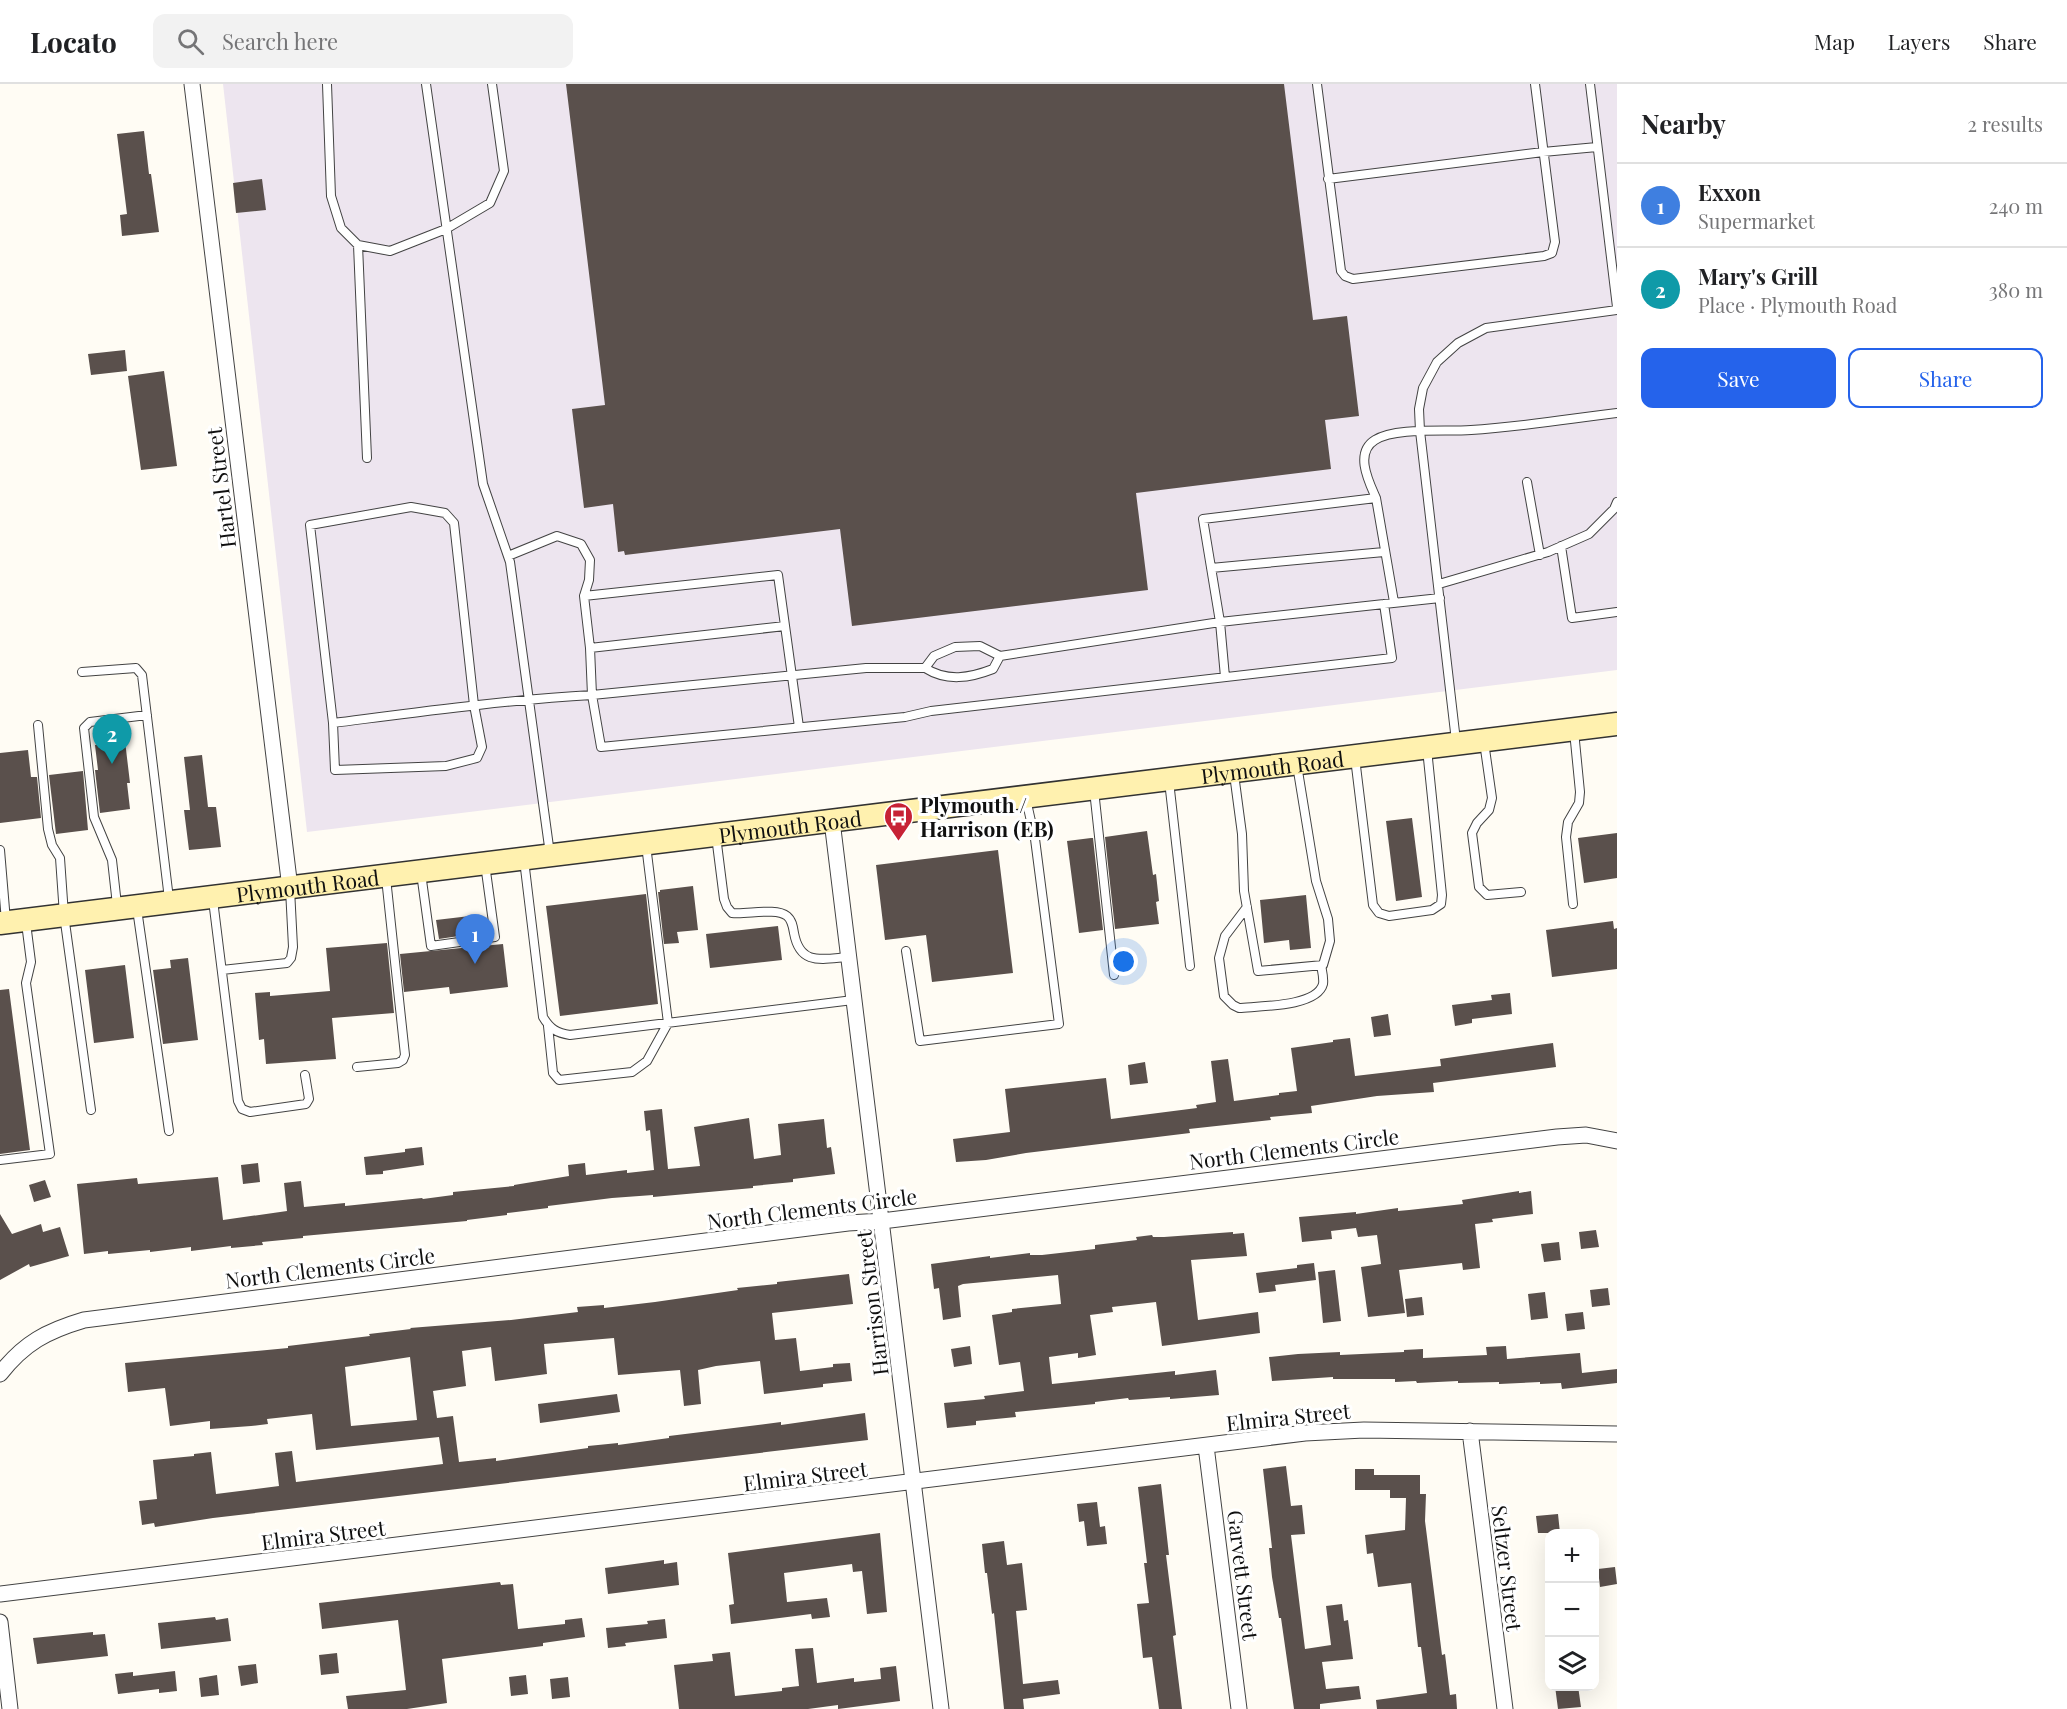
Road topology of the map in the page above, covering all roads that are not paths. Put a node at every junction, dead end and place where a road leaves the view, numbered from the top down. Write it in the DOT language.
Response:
graph roads {
  1 [pos="192,84"];
  2 [pos="327,84"];
  3 [pos="426,84"];
  4 [pos="492,84"];
  5 [pos="1317,84"];
  6 [pos="1535,84"];
  7 [pos="1590,84"];
  8 [pos="1598,147"];
  9 [pos="1543,152"];
  10 [pos="1328,179"];
  11 [pos="446,229"];
  12 [pos="358,245"];
  13 [pos="1617,309"];
  14 [pos="1617,413"];
  15 [pos="1420,431"];
  16 [pos="367,458"];
  17 [pos="1527,482"];
  18 [pos="1376,498"];
  19 [pos="1617,502"];
  20 [pos="1562,546"];
  21 [pos="1384,552"];
  22 [pos="1540,555"];
  23 [pos="508,556"];
  24 [pos="1211,568"];
  25 [pos="1438,584"];
  26 [pos="584,596"];
  27 [pos="1440,598"];
  28 [pos="1394,602"];
  29 [pos="1384,604"];
  30 [pos="1617,612"];
  31 [pos="1220,622"];
  32 [pos="784,626"];
  33 [pos="590,648"];
  34 [pos="1000,656"];
  35 [pos="925,668"];
  36 [pos="82,672"];
  37 [pos="791,675"];
  38 [pos="1225,677"];
  39 [pos="592,695"];
  40 [pos="528,699"];
  41 [pos="474,705"];
  42 [pos="147,715"];
  43 [pos="333,723"];
  44 [pos="1617,724"];
  45 [pos="38,725"];
  46 [pos="799,727"];
  47 [pos="1574,730"];
  48 [pos="1484,741"];
  49 [pos="1456,744"];
  50 [pos="1426,748"];
  51 [pos="1355,756"];
  52 [pos="1297,764"];
  53 [pos="1234,771"];
  54 [pos="1169,779"];
  55 [pos="1093,789"];
  56 [pos="1025,797"];
  57 [pos="832,821"];
  58 [pos="716,835"];
  59 [pos="646,844"];
  60 [pos="0,850"];
  61 [pos="550,855"];
  62 [pos="524,859"];
  63 [pos="485,864"];
  64 [pos="420,872"];
  65 [pos="386,876"];
  66 [pos="290,888"];
  67 [pos="1521,892"];
  68 [pos="213,898"];
  69 [pos="170,903"];
  70 [pos="1573,904"];
  71 [pos="1247,907"];
  72 [pos="127,908"];
  73 [pos="64,915"];
  74 [pos="11,922"];
  75 [pos="906,951"];
  76 [pos="848,957"];
  77 [pos="1321,965"];
  78 [pos="1190,966"];
  79 [pos="222,970"];
  80 [pos="1114,975"];
  81 [pos="853,1000"];
  82 [pos="668,1023"];
  83 [pos="548,1026"];
  84 [pos="357,1067"];
  85 [pos="305,1075"];
  86 [pos="91,1110"];
  87 [pos="170,1131"];
  88 [pos="1617,1141"];
  89 [pos="0,1160"];
  90 [pos="882,1221"];
  91 [pos="0,1374"];
  92 [pos="1470,1431"];
  93 [pos="1617,1434"];
  94 [pos="1206,1446"];
  95 [pos="913,1483"];
  96 [pos="0,1594"];
  97 [pos="0,1622"];
  98 [pos="10,1709"];
  99 [pos="941,1709"];
  100 [pos="1239,1709"];
  101 [pos="1505,1709"];
  1 -- 66 [label="street, Hartel Street"];
  2 -- 12 [label="lane"];
  3 -- 11 [label="lane"];
  4 -- 11 [label="lane"];
  5 -- 10 [label="lane"];
  6 -- 9 [label="lane"];
  7 -- 8 [label="lane"];
  8 -- 9 [label="lane"];
  8 -- 13 [label="lane"];
  9 -- 10 [label="lane"];
  9 -- 10 [label="lane"];
  11 -- 12 [label="lane"];
  11 -- 23 [label="lane"];
  12 -- 16 [label="lane"];
  13 -- 15 [label="lane"];
  14 -- 15 [label="lane"];
  15 -- 18 [label="lane"];
  15 -- 25 [label="lane"];
  17 -- 22 [label="lane"];
  18 -- 21 [label="lane"];
  18 -- 24 [label="lane"];
  19 -- 20 [label="lane"];
  20 -- 22 [label="lane"];
  20 -- 30 [label="lane"];
  21 -- 24 [label="lane"];
  21 -- 28 [label="lane"];
  22 -- 25 [label="lane"];
  23 -- 26 [label="lane"];
  23 -- 40 [label="lane"];
  24 -- 31 [label="lane"];
  25 -- 27 [label="lane"];
  26 -- 32 [label="lane"];
  26 -- 33 [label="lane"];
  27 -- 28 [label="lane"];
  27 -- 49 [label="lane"];
  28 -- 29 [label="lane"];
  29 -- 31 [label="lane"];
  29 -- 38 [label="lane"];
  31 -- 34 [label="lane"];
  31 -- 38 [label="lane"];
  32 -- 33 [label="lane"];
  32 -- 37 [label="lane"];
  33 -- 39 [label="lane"];
  34 -- 35 [label="lane"];
  34 -- 35 [label="lane"];
  35 -- 37 [label="lane"];
  36 -- 42 [label="lane"];
  37 -- 39 [label="lane"];
  37 -- 46 [label="lane"];
  38 -- 46 [label="lane"];
  39 -- 40 [label="lane"];
  39 -- 46 [label="lane"];
  40 -- 41 [label="lane"];
  40 -- 61 [label="lane"];
  41 -- 43 [label="lane"];
  41 -- 43 [label="lane"];
  41 -- 43 [label="lane"];
  42 -- 69 [label="lane"];
  42 -- 72 [label="lane"];
  44 -- 47 [label="main road, Plymouth Road"];
  45 -- 73 [label="lane"];
  47 -- 48 [label="main road, Plymouth Road"];
  47 -- 70 [label="lane"];
  48 -- 49 [label="main road, Plymouth Road"];
  48 -- 67 [label="lane"];
  49 -- 50 [label="main road, Plymouth Road"];
  50 -- 51 [label="main road, Plymouth Road"];
  50 -- 51 [label="lane"];
  51 -- 52 [label="main road, Plymouth Road"];
  52 -- 53 [label="main road, Plymouth Road"];
  52 -- 77 [label="lane"];
  53 -- 54 [label="main road, Plymouth Road"];
  53 -- 71 [label="lane"];
  54 -- 55 [label="main road, Plymouth Road"];
  54 -- 78 [label="lane"];
  55 -- 56 [label="main road, Plymouth Road"];
  55 -- 80 [label="lane"];
  56 -- 57 [label="main road, Plymouth Road"];
  56 -- 75 [label="lane"];
  57 -- 58 [label="main road, Plymouth Road"];
  57 -- 76 [label="street, Harrison Street"];
  58 -- 59 [label="main road, Plymouth Road"];
  58 -- 76 [label="lane"];
  59 -- 61 [label="main road, Plymouth Road"];
  59 -- 82 [label="lane"];
  60 -- 74 [label="lane"];
  61 -- 62 [label="main road, Plymouth Road"];
  62 -- 63 [label="main road, Plymouth Road"];
  62 -- 83 [label="lane"];
  63 -- 64 [label="main road, Plymouth Road"];
  63 -- 64 [label="lane"];
  64 -- 65 [label="main road, Plymouth Road"];
  65 -- 66 [label="main road, Plymouth Road"];
  65 -- 84 [label="lane"];
  66 -- 68 [label="main road, Plymouth Road"];
  66 -- 79 [label="lane"];
  68 -- 69 [label="main road, Plymouth Road"];
  68 -- 79 [label="lane"];
  69 -- 72 [label="main road, Plymouth Road"];
  71 -- 77 [label="lane"];
  71 -- 77 [label="lane"];
  72 -- 73 [label="main road, Plymouth Road"];
  72 -- 87 [label="lane"];
  73 -- 74 [label="main road, Plymouth Road"];
  73 -- 86 [label="lane"];
  74 -- 89 [label="lane"];
  76 -- 81 [label="street, Harrison Street"];
  79 -- 85 [label="lane"];
  81 -- 82 [label="lane"];
  81 -- 90 [label="street, Harrison Street"];
  82 -- 83 [label="lane"];
  82 -- 83 [label="lane"];
  88 -- 90 [label="street, North Clements Circle"];
  90 -- 91 [label="street, North Clements Circle"];
  90 -- 95 [label="street, Harrison Street"];
  92 -- 93 [label="street, Elmira Street"];
  92 -- 94 [label="street, Elmira Street"];
  92 -- 101 [label="street, Seltzer Street"];
  94 -- 95 [label="street, Elmira Street"];
  94 -- 100 [label="street, Garvett Street"];
  95 -- 96 [label="street, Elmira Street"];
  95 -- 99 [label="street, Harrison Street"];
  97 -- 98 [label="street"];
}
